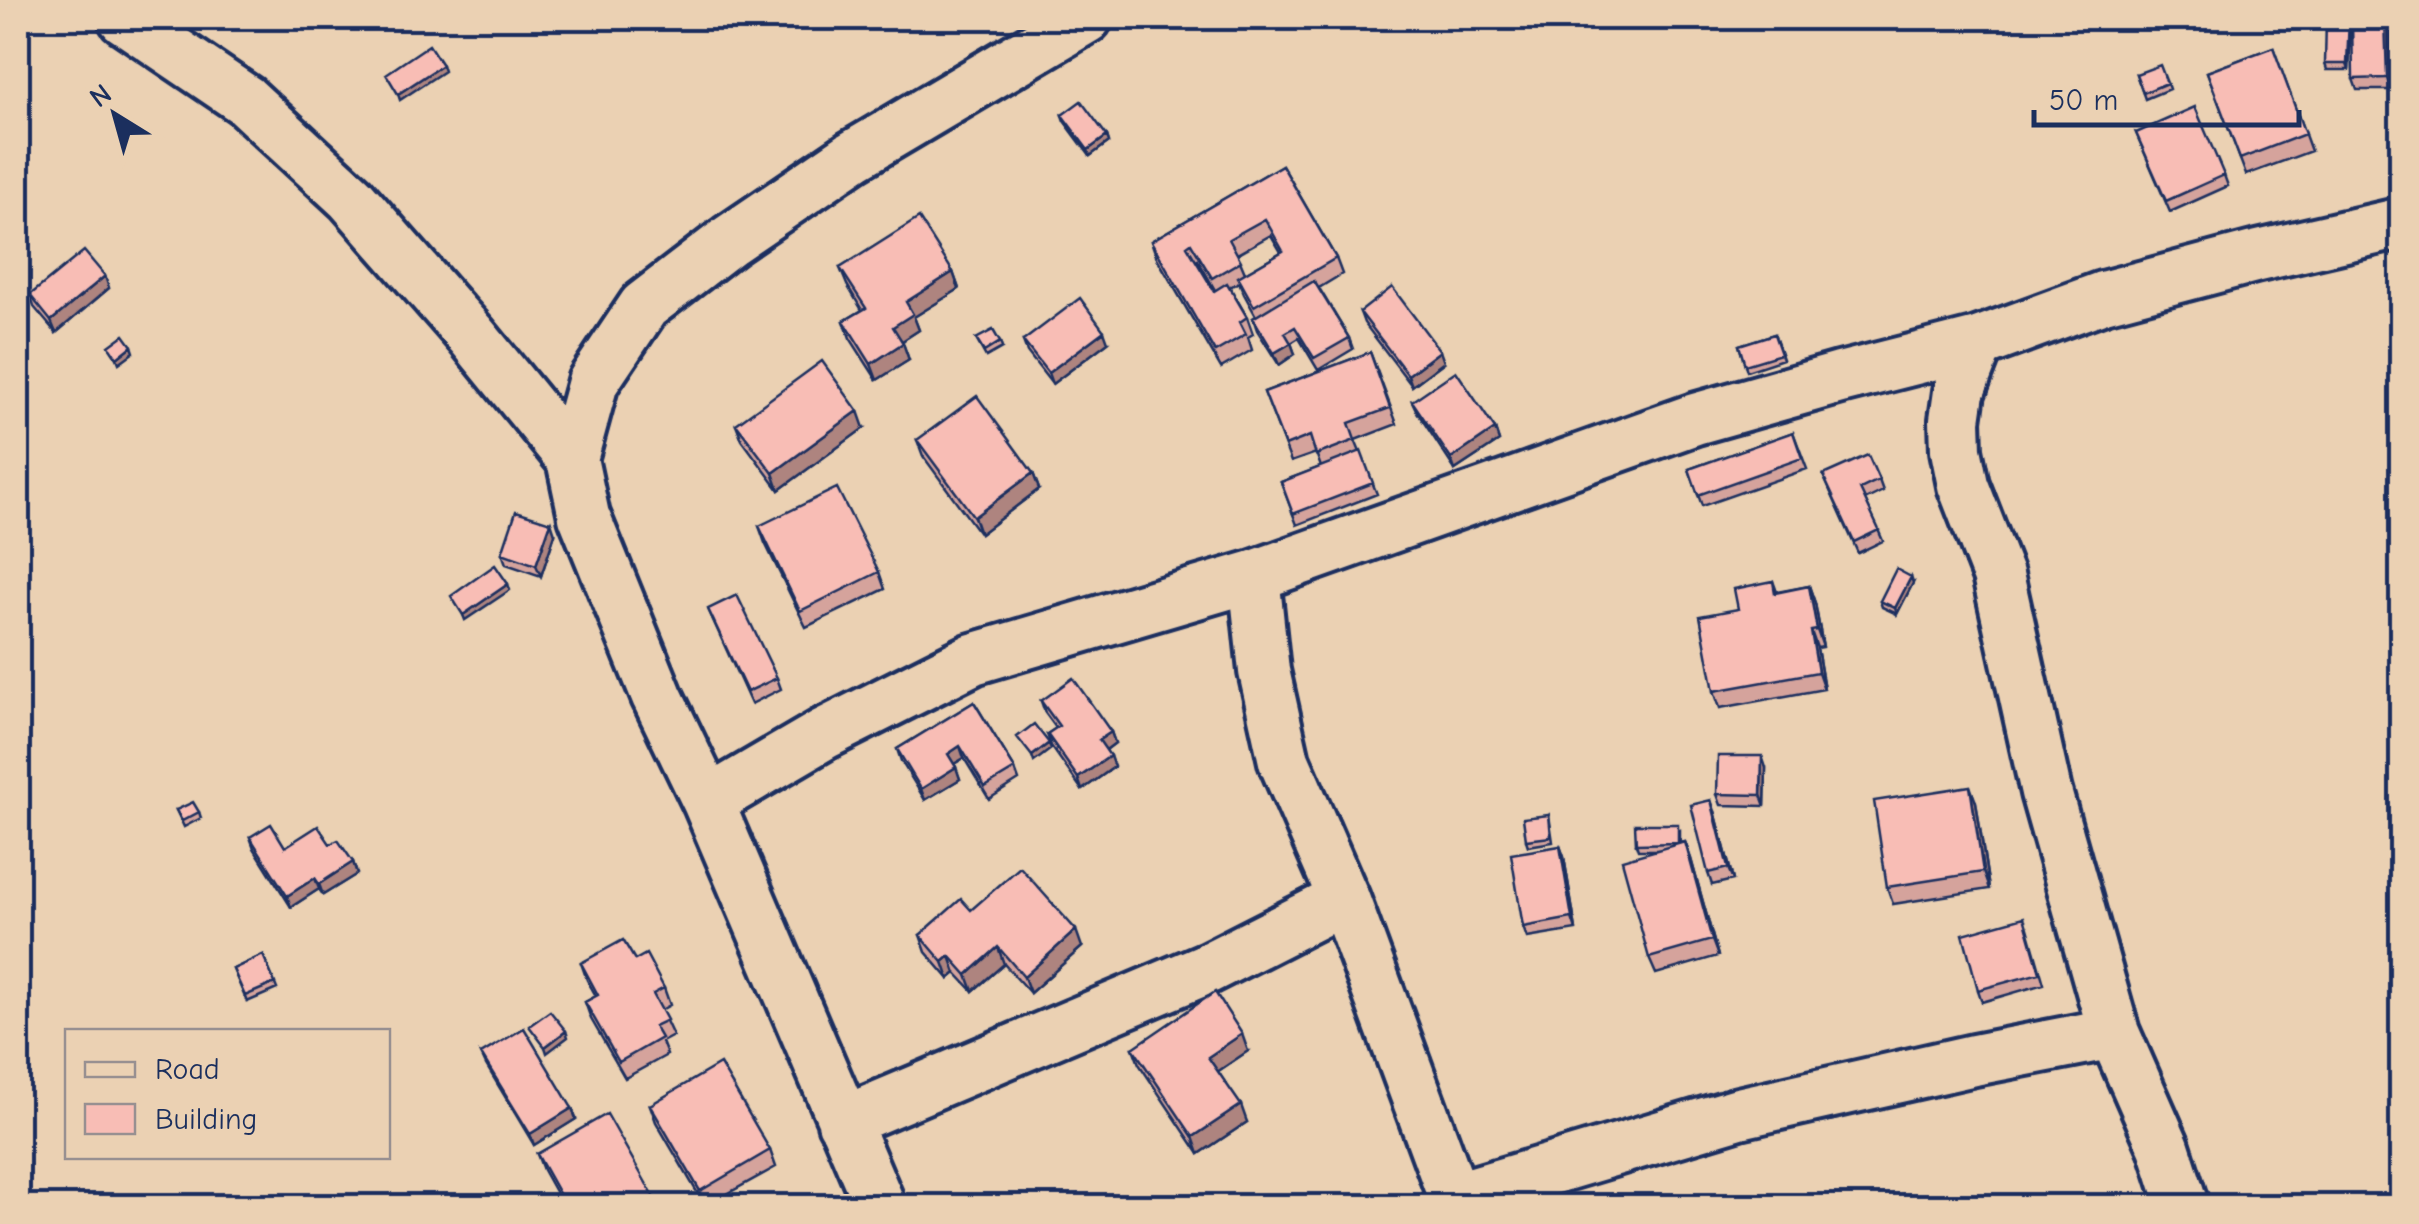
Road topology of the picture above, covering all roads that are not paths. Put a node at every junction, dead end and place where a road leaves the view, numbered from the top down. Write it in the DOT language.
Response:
graph roads {
  1 [pos="124,18"];
  2 [pos="1086,18"];
  3 [pos="2402,223"];
  4 [pos="1978,343"];
  5 [pos="572,459"];
  6 [pos="1254,576"];
  7 [pos="708,802"];
  8 [pos="1344,899"];
  9 [pos="2114,1033"];
  10 [pos="844,1122"];
  11 [pos="1456,1202"];
  12 [pos="880,1206"];
  13 [pos="2184,1206"];
  1 -- 5 [label="street"];
  2 -- 5 [label="street"];
  3 -- 4 [label="street"];
  4 -- 6 [label="street"];
  4 -- 9 [label="street"];
  5 -- 7 [label="street"];
  6 -- 7 [label="street"];
  6 -- 8 [label="street"];
  7 -- 10 [label="street"];
  8 -- 10 [label="street"];
  8 -- 11 [label="street"];
  9 -- 11 [label="street"];
  9 -- 13 [label="street"];
  10 -- 12 [label="street"];
}
